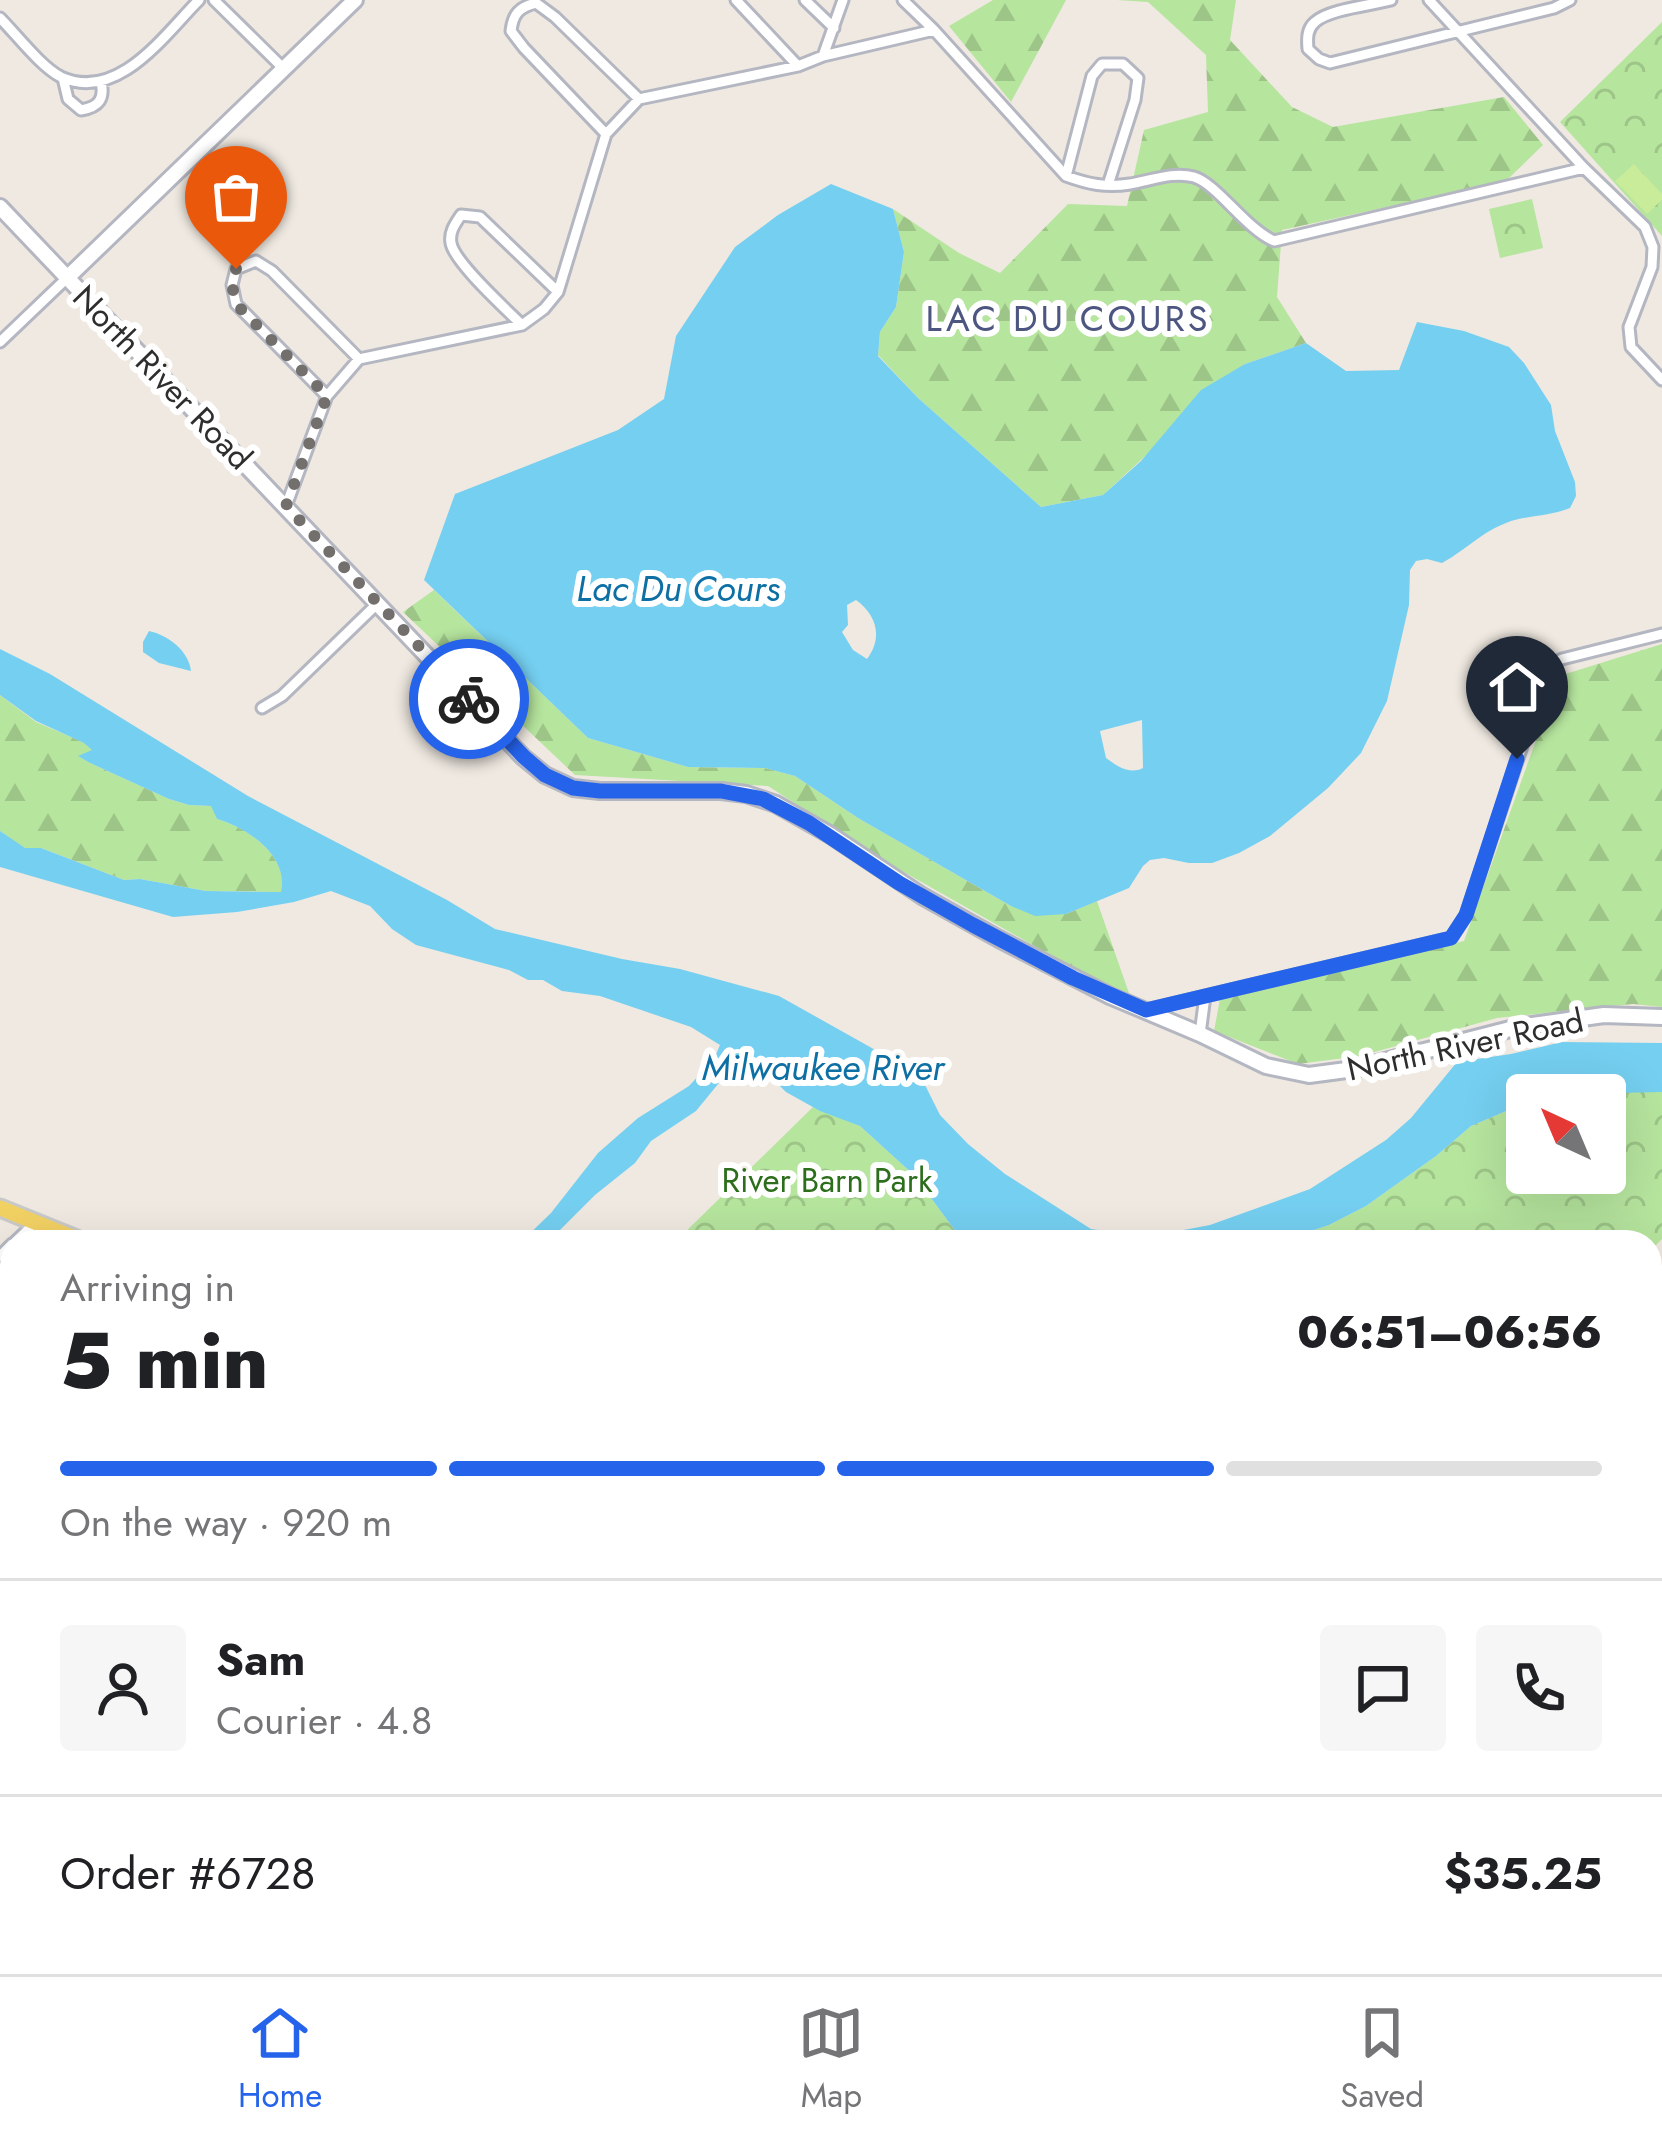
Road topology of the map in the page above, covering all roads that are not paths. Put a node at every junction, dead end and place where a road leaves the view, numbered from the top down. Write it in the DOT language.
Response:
graph roads {
  1 [pos="200,0"];
  2 [pos="214,0"];
  3 [pos="355,0"];
  4 [pos="736,0"];
  5 [pos="805,0"];
  6 [pos="843,0"];
  7 [pos="903,0"];
  8 [pos="1391,0"];
  9 [pos="1429,0"];
  10 [pos="1570,0"];
  11 [pos="0,18"];
  12 [pos="834,28"];
  13 [pos="934,30"];
  14 [pos="1460,32"];
  15 [pos="823,56"];
  16 [pos="798,66"];
  17 [pos="284,69"];
  18 [pos="63,78"];
  19 [pos="101,81"];
  20 [pos="639,99"];
  21 [pos="607,134"];
  22 [pos="1584,168"];
  23 [pos="1066,176"];
  24 [pos="1108,185"];
  25 [pos="0,207"];
  26 [pos="68,278"];
  27 [pos="557,292"];
  28 [pos="522,325"];
  29 [pos="0,342"];
  30 [pos="359,359"];
  31 [pos="1662,380"];
  32 [pos="327,396"];
  33 [pos="286,506"];
  34 [pos="378,603"];
  35 [pos="1662,634"];
  36 [pos="262,708"];
  37 [pos="1205,996"];
  38 [pos="1146,1010"];
  39 [pos="1662,1017"];
  40 [pos="1199,1034"];
  41 [pos="0,1208"];
  42 [pos="36,1222"];
  43 [pos="27,1230"];
  44 [pos="55,1230"];
  1 -- 19 [label="street"];
  2 -- 17 [label="street"];
  3 -- 17 [label="street"];
  4 -- 16 [label="street"];
  5 -- 12 [label="street"];
  6 -- 12 [label="street"];
  7 -- 13 [label="street"];
  8 -- 14 [label="street"];
  9 -- 14 [label="street"];
  10 -- 14 [label="street"];
  11 -- 18 [label="street"];
  12 -- 15 [label="street"];
  13 -- 15 [label="street"];
  13 -- 23 [label="street"];
  14 -- 22 [label="street"];
  15 -- 16 [label="street"];
  16 -- 20 [label="street"];
  17 -- 26 [label="street"];
  18 -- 19 [label="street"];
  18 -- 19 [label="street"];
  20 -- 21 [label="street"];
  20 -- 21 [label="street"];
  21 -- 27 [label="street"];
  22 -- 24 [label="street"];
  22 -- 31 [label="street"];
  23 -- 24 [label="street"];
  23 -- 24 [label="street"];
  25 -- 26 [label="street, North River Road"];
  26 -- 29 [label="street"];
  26 -- 33 [label="street, North River Road"];
  27 -- 28 [label="street"];
  27 -- 28 [label="street"];
  28 -- 30 [label="street"];
  30 -- 32 [label="street"];
  30 -- 32 [label="street"];
  32 -- 33 [label="street"];
  33 -- 34 [label="street, North River Road"];
  34 -- 36 [label="street"];
  34 -- 38 [label="street, North River Road"];
  35 -- 37 [label="street"];
  37 -- 38 [label="street"];
  37 -- 40 [label="street"];
  38 -- 40 [label="street, North River Road"];
  39 -- 40 [label="street, North River Road"];
  41 -- 42 [label="main road"];
  42 -- 43 [label="street"];
  42 -- 44 [label="main road"];
}
